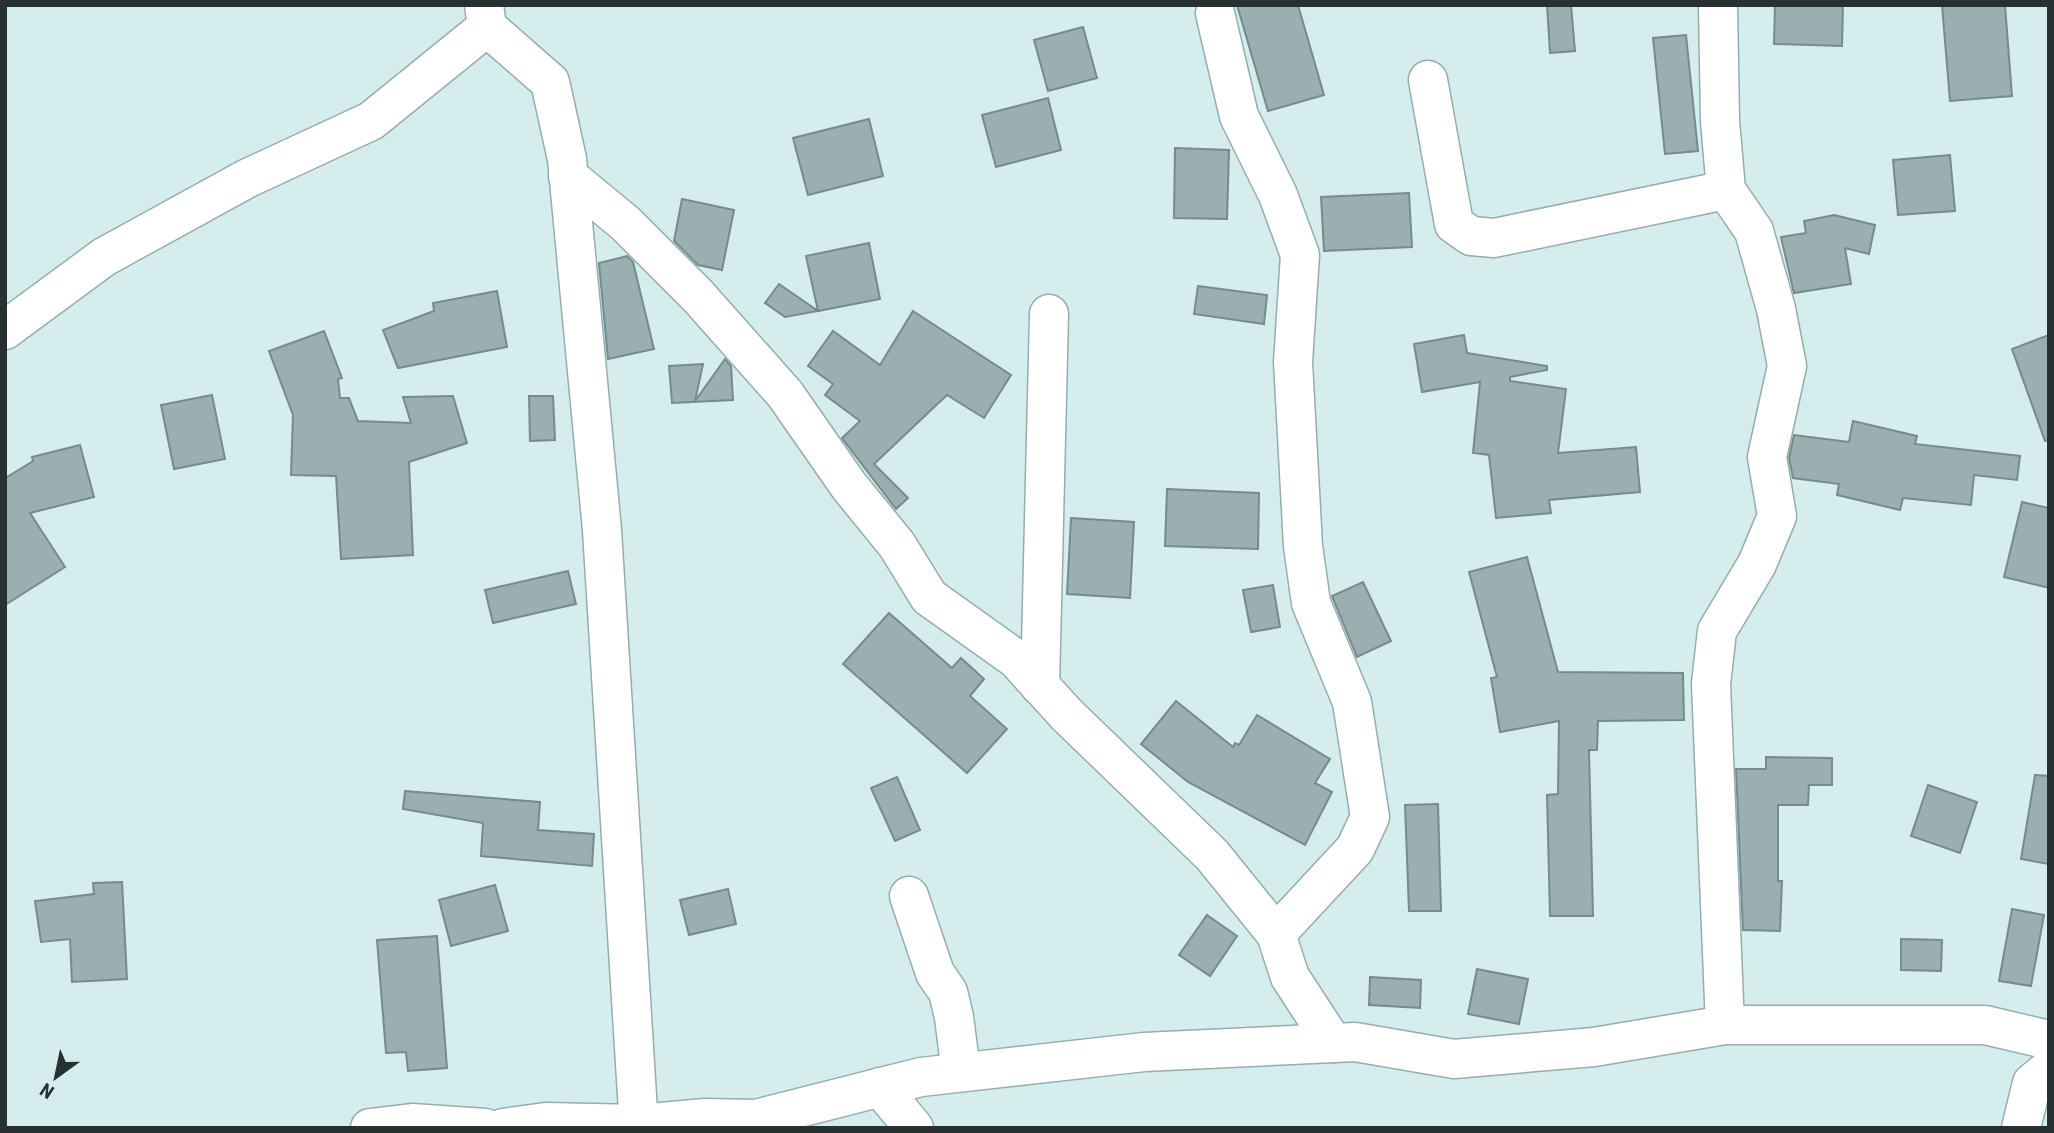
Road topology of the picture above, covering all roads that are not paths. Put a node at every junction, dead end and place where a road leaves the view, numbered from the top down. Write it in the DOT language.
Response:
graph roads {
  1 [pos="1718,5"];
  2 [pos="1215,13"];
  3 [pos="486,16"];
  4 [pos="1427,80"];
  5 [pos="568,176"];
  6 [pos="1726,190"];
  7 [pos="1049,314"];
  8 [pos="5,330"];
  9 [pos="1040,686"];
  10 [pos="909,896"];
  11 [pos="1276,934"];
  12 [pos="1725,1025"];
  13 [pos="2049,1040"];
  14 [pos="1333,1043"];
  15 [pos="2049,1069"];
  16 [pos="961,1072"];
  17 [pos="880,1087"];
  18 [pos="639,1126"];
  19 [pos="370,1128"];
  20 [pos="485,1128"];
  21 [pos="503,1128"];
  22 [pos="914,1128"];
  23 [pos="2021,1128"];
  1 -- 6 [label="street"];
  2 -- 11 [label="street"];
  3 -- 5 [label="street"];
  3 -- 8 [label="street"];
  4 -- 6 [label="street"];
  5 -- 9 [label="street"];
  5 -- 18 [label="street"];
  6 -- 12 [label="street"];
  7 -- 9 [label="street"];
  9 -- 11 [label="street"];
  10 -- 16 [label="street"];
  11 -- 14 [label="street"];
  12 -- 13 [label="street"];
  12 -- 14 [label="street"];
  14 -- 16 [label="street"];
  15 -- 23 [label="street"];
  16 -- 17 [label="street"];
  17 -- 18 [label="street"];
  17 -- 22 [label="street"];
  18 -- 21 [label="street"];
  19 -- 20 [label="street"];
}
